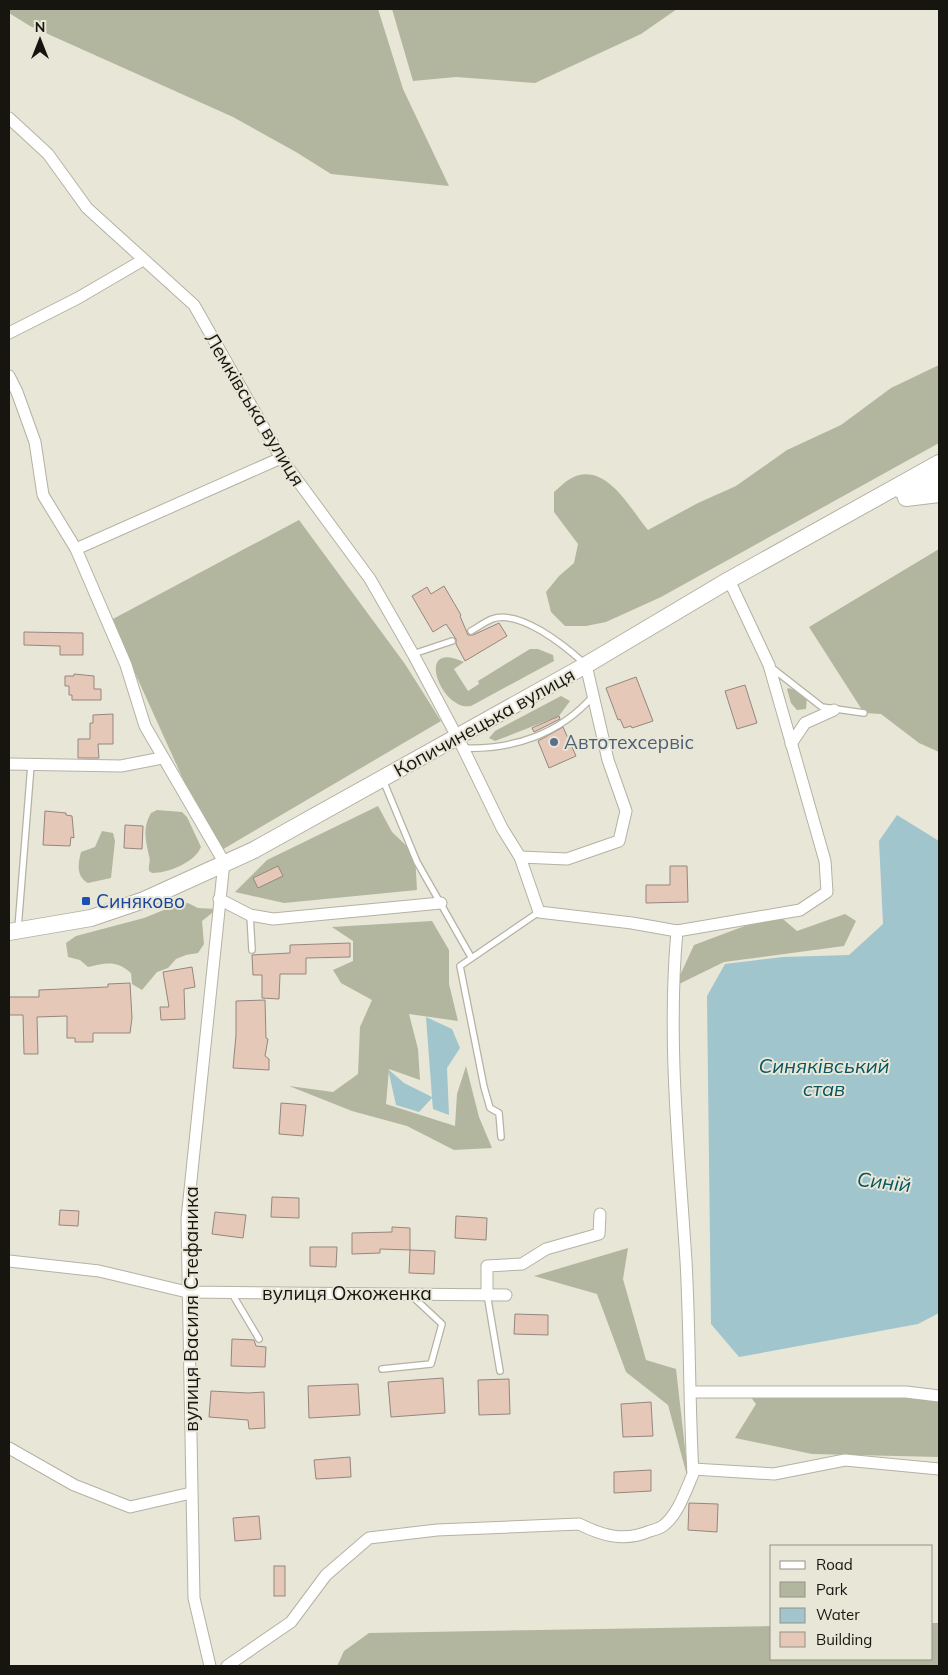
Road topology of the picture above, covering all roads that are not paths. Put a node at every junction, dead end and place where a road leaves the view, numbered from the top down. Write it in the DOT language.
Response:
graph roads {
  1 [pos="9,118"];
  2 [pos="143,260"];
  3 [pos="9,333"];
  4 [pos="9,376"];
  5 [pos="281,458"];
  6 [pos="939,462"];
  7 [pos="939,480"];
  8 [pos="939,494"];
  9 [pos="869,502"];
  10 [pos="76,549"];
  11 [pos="729,580"];
  12 [pos="471,631"];
  13 [pos="452,641"];
  14 [pos="414,654"];
  15 [pos="586,664"];
  16 [pos="768,665"];
  17 [pos="594,695"];
  18 [pos="834,710"];
  19 [pos="864,713"];
  20 [pos="460,742"];
  21 [pos="791,744"];
  22 [pos="162,758"];
  23 [pos="9,764"];
  24 [pos="31,765"];
  25 [pos="383,778"];
  26 [pos="520,857"];
  27 [pos="224,862"];
  28 [pos="219,899"];
  29 [pos="441,904"];
  30 [pos="539,912"];
  31 [pos="250,915"];
  32 [pos="13,931"];
  33 [pos="677,931"];
  34 [pos="252,950"];
  35 [pos="471,957"];
  36 [pos="500,1137"];
  37 [pos="600,1214"];
  38 [pos="9,1261"];
  39 [pos="187,1292"];
  40 [pos="231,1292"];
  41 [pos="411,1294"];
  42 [pos="487,1294"];
  43 [pos="506,1295"];
  44 [pos="259,1339"];
  45 [pos="382,1369"];
  46 [pos="500,1371"];
  47 [pos="691,1392"];
  48 [pos="939,1396"];
  49 [pos="9,1448"];
  50 [pos="693,1468"];
  51 [pos="939,1469"];
  52 [pos="191,1493"];
  53 [pos="210,1666"];
  54 [pos="226,1666"];
  1 -- 2 [label="street, Лемківська вулиця"];
  2 -- 3 [label="street"];
  2 -- 5 [label="street, Лемківська вулиця"];
  4 -- 10 [label="street"];
  5 -- 10 [label="street"];
  5 -- 14 [label="street, Лемківська вулиця"];
  6 -- 9 [label="main road, Копичинецька вулиця"];
  7 -- 9 [label="main road"];
  8 -- 9 [label="main road"];
  9 -- 11 [label="main road, Копичинецька вулиця"];
  10 -- 22 [label="street"];
  11 -- 15 [label="main road, Копичинецька вулиця"];
  11 -- 16 [label="street"];
  12 -- 15 [label="lane"];
  13 -- 14 [label="lane"];
  14 -- 20 [label="street, Лемківська вулиця"];
  15 -- 17 [label="street"];
  15 -- 20 [label="main road, Копичинецька вулиця"];
  16 -- 18 [label="lane"];
  16 -- 21 [label="street"];
  17 -- 20 [label="lane"];
  17 -- 26 [label="street"];
  18 -- 19 [label="lane"];
  18 -- 21 [label="street"];
  20 -- 25 [label="main road, Копичинецька вулиця"];
  20 -- 26 [label="street, Лемківська вулиця"];
  21 -- 33 [label="street"];
  22 -- 24 [label="street"];
  22 -- 27 [label="street"];
  23 -- 24 [label="street"];
  24 -- 32 [label="lane"];
  25 -- 27 [label="main road, Копичинецька вулиця"];
  25 -- 29 [label="lane"];
  26 -- 30 [label="street, Лемківська вулиця"];
  27 -- 28 [label="street, вулиця Василя Стефаника"];
  27 -- 32 [label="main road, Копичинецька вулиця"];
  28 -- 31 [label="street"];
  28 -- 39 [label="street, вулиця Василя Стефаника"];
  29 -- 31 [label="street"];
  29 -- 35 [label="lane"];
  30 -- 33 [label="street"];
  30 -- 35 [label="lane"];
  31 -- 34 [label="lane"];
  33 -- 47 [label="street"];
  35 -- 36 [label="lane"];
  37 -- 42 [label="street"];
  38 -- 39 [label="street, вулиця Ожоженка"];
  39 -- 40 [label="street, вулиця Ожоженка"];
  39 -- 52 [label="street, вулиця Василя Стефаника"];
  40 -- 41 [label="street, вулиця Ожоженка"];
  40 -- 44 [label="lane"];
  41 -- 42 [label="street, вулиця Ожоженка"];
  41 -- 45 [label="lane"];
  42 -- 43 [label="street, вулиця Ожоженка"];
  42 -- 46 [label="lane"];
  47 -- 48 [label="street"];
  47 -- 50 [label="street"];
  49 -- 52 [label="street"];
  50 -- 51 [label="street"];
  50 -- 54 [label="street"];
  52 -- 53 [label="street, вулиця Василя Стефаника"];
}
